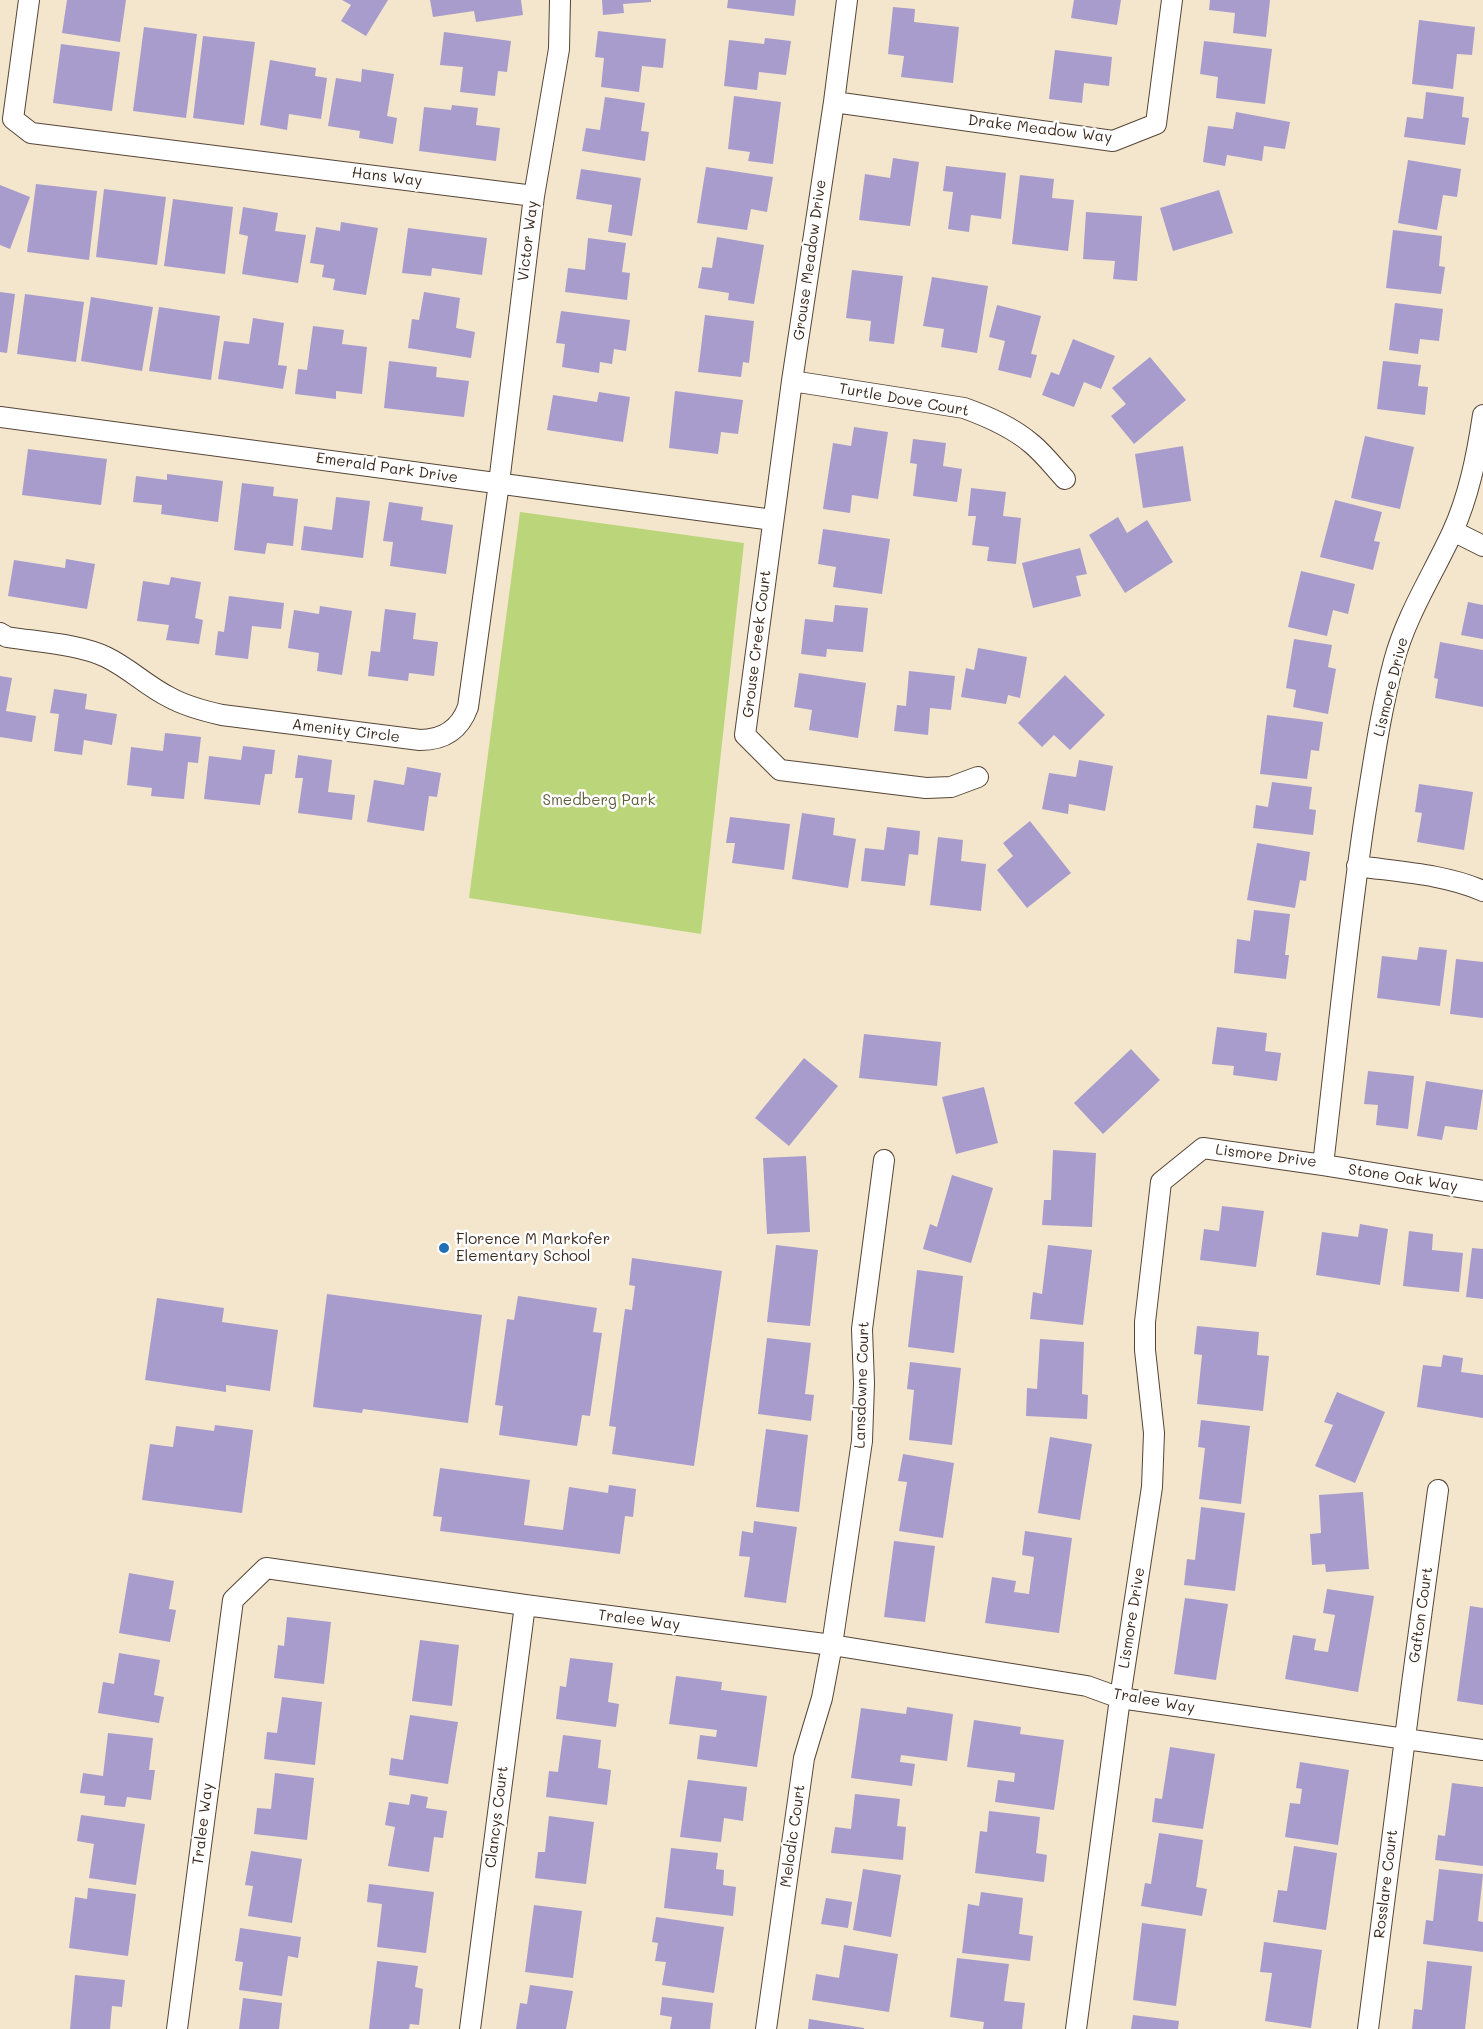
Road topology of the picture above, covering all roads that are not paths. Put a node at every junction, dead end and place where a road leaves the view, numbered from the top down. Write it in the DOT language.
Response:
graph roads {
  1 [pos="28,0"];
  2 [pos="560,0"];
  3 [pos="847,0"];
  4 [pos="1172,0"];
  5 [pos="834,102"];
  6 [pos="534,196"];
  7 [pos="792,381"];
  8 [pos="1483,415"];
  9 [pos="0,417"];
  10 [pos="1065,479"];
  11 [pos="499,483"];
  12 [pos="773,520"];
  13 [pos="1453,531"];
  14 [pos="1483,546"];
  15 [pos="0,633"];
  16 [pos="978,777"];
  17 [pos="1357,866"];
  18 [pos="1483,891"];
  19 [pos="884,1160"];
  20 [pos="1323,1165"];
  21 [pos="1483,1191"];
  22 [pos="1438,1491"];
  23 [pos="525,1605"];
  24 [pos="832,1646"];
  25 [pos="1120,1698"];
  26 [pos="1405,1740"];
  27 [pos="1483,1750"];
  28 [pos="177,2029"];
  29 [pos="470,2029"];
  30 [pos="766,2029"];
  31 [pos="1076,2029"];
  32 [pos="1368,2029"];
  1 -- 6 [label="street, Hans Way"];
  2 -- 6 [label="street, Victor Way"];
  3 -- 5 [label="street, Grouse Meadow Drive"];
  4 -- 5 [label="street, Drake Meadow Way"];
  5 -- 7 [label="street, Grouse Meadow Drive"];
  6 -- 11 [label="street, Victor Way"];
  7 -- 10 [label="street, Turtle Dove Court"];
  7 -- 12 [label="street, Grouse Meadow Drive"];
  8 -- 13 [label="street, Lismore Drive"];
  9 -- 11 [label="street, Emerald Park Drive"];
  11 -- 12 [label="street, Emerald Park Drive"];
  11 -- 15 [label="street, Amenity Circle"];
  12 -- 16 [label="street, Grouse Creek Court"];
  13 -- 14 [label="street"];
  13 -- 17 [label="street, Lismore Drive"];
  17 -- 18 [label="street"];
  17 -- 20 [label="street, Lismore Drive"];
  19 -- 24 [label="street, Lansdowne Court"];
  20 -- 21 [label="street, Stone Oak Way"];
  20 -- 25 [label="street, Lismore Drive"];
  22 -- 26 [label="street, Gafton Court"];
  23 -- 24 [label="street, Tralee Way"];
  23 -- 28 [label="street, Tralee Way"];
  23 -- 29 [label="street, Clancys Court"];
  24 -- 25 [label="street, Tralee Way"];
  24 -- 30 [label="street, Melodic Court"];
  25 -- 26 [label="street, Tralee Way"];
  25 -- 31 [label="street, Lismore Drive"];
  26 -- 27 [label="street, Tralee Way"];
  26 -- 32 [label="street, Rosslare Court"];
}
